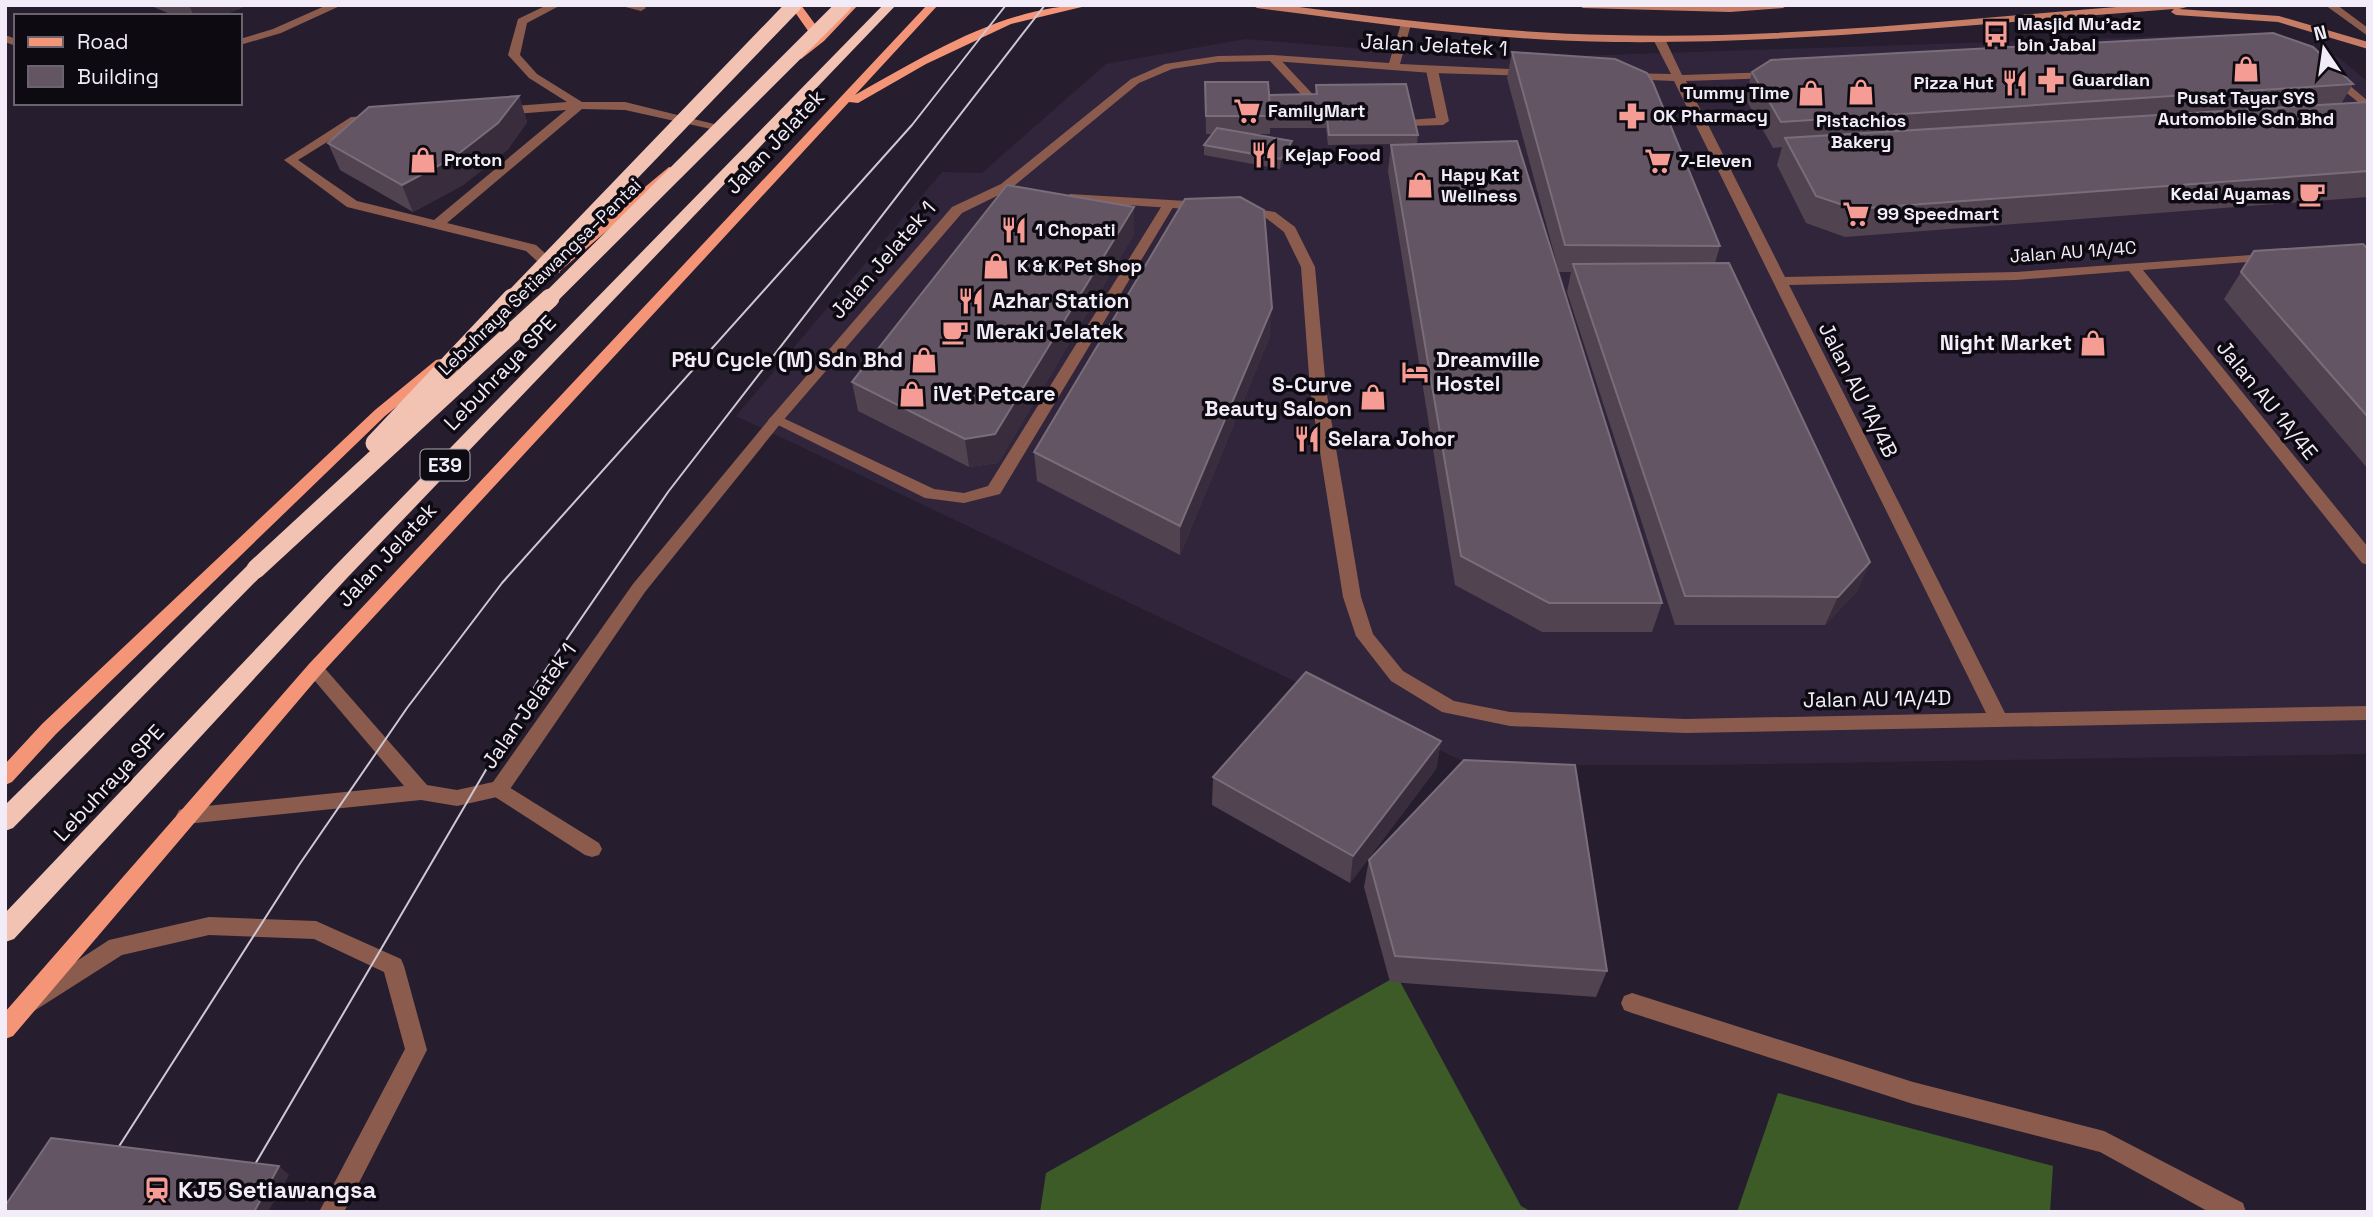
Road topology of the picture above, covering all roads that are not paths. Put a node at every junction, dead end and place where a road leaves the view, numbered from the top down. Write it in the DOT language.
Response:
graph roads {
  1 [pos="337,5"];
  2 [pos="556,5"];
  3 [pos="623,5"];
  4 [pos="794,5"];
  5 [pos="844,5"];
  6 [pos="853,5"];
  7 [pos="890,5"];
  8 [pos="933,5"];
  9 [pos="1084,5"];
  10 [pos="1257,5"];
  11 [pos="1583,5"];
  12 [pos="1783,5"];
  13 [pos="2190,5"];
  14 [pos="2330,5"];
  15 [pos="641,8"];
  16 [pos="2123,9"];
  17 [pos="1405,24"];
  18 [pos="2368,33"];
  19 [pos="820,39"];
  20 [pos="1659,40"];
  21 [pos="242,42"];
  22 [pos="2368,46"];
  23 [pos="1273,58"];
  24 [pos="1394,66"];
  25 [pos="1432,69"];
  26 [pos="2320,71"];
  27 [pos="1543,73"];
  28 [pos="1792,74"];
  29 [pos="1612,76"];
  30 [pos="1681,78"];
  31 [pos="1316,104"];
  32 [pos="579,105"];
  33 [pos="2368,107"];
  34 [pos="838,110"];
  35 [pos="494,111"];
  36 [pos="383,118"];
  37 [pos="1412,123"];
  38 [pos="720,127"];
  39 [pos="1005,187"];
  40 [pos="1028,192"];
  41 [pos="1051,196"];
  42 [pos="1169,204"];
  43 [pos="437,226"];
  44 [pos="2285,255"];
  45 [pos="2133,267"];
  46 [pos="555,270"];
  47 [pos="1780,281"];
  48 [pos="776,420"];
  49 [pos="2368,559"];
  50 [pos="256,569"];
  51 [pos="315,669"];
  52 [pos="2368,713"];
  53 [pos="1999,720"];
  54 [pos="5,776"];
  55 [pos="499,789"];
  56 [pos="421,792"];
  57 [pos="186,816"];
  58 [pos="5,821"];
  59 [pos="592,849"];
  60 [pos="5,930"];
  61 [pos="1632,1003"];
  62 [pos="23,1008"];
  63 [pos="5,1029"];
  64 [pos="331,1212"];
  65 [pos="2234,1212"];
  1 -- 21 [label="street"];
  2 -- 32 [label="street"];
  3 -- 15 [label="street"];
  4 -- 19 [label="main road"];
  4 -- 50 [label="highway, bridge"];
  5 -- 50 [label="highway, Lebuhraya Setiawangsa–Pantai, bridge"];
  6 -- 19 [label="main road, Jalan Jelatek"];
  7 -- 60 [label="highway, Lebuhraya SPE / E39"];
  8 -- 34 [label="main road, Jalan Jelatek"];
  9 -- 34 [label="main road"];
  10 -- 17 [label="main road"];
  11 -- 12 [label="main road"];
  13 -- 16 [label="main road"];
  14 -- 18 [label="street"];
  16 -- 20 [label="main road"];
  16 -- 22 [label="main road"];
  17 -- 20 [label="main road"];
  17 -- 24 [label="street"];
  19 -- 38 [label="main road, Jalan Jelatek"];
  20 -- 30 [label="street, Jalan AU 1A/4B"];
  23 -- 24 [label="street, Jalan Jelatek 1"];
  23 -- 31 [label="street"];
  23 -- 39 [label="street, Jalan Jelatek 1"];
  24 -- 25 [label="street, Jalan Jelatek 1"];
  25 -- 27 [label="street, Jalan Jelatek 1"];
  25 -- 37 [label="street"];
  26 -- 33 [label="street"];
  28 -- 30 [label="street"];
  29 -- 30 [label="street"];
  30 -- 47 [label="street, Jalan AU 1A/4B"];
  32 -- 35 [label="street"];
  32 -- 38 [label="street"];
  32 -- 43 [label="street"];
  34 -- 51 [label="main road, Jalan Jelatek"];
  36 -- 43 [label="street"];
  38 -- 46 [label="main road, Jalan Jelatek"];
  39 -- 40 [label="street"];
  39 -- 48 [label="street, Jalan Jelatek 1"];
  41 -- 42 [label="street, Jalan AU 1A/4D"];
  42 -- 48 [label="street"];
  42 -- 53 [label="street, Jalan AU 1A/4D"];
  43 -- 46 [label="street"];
  44 -- 45 [label="street, Jalan AU 1A/4C"];
  45 -- 47 [label="street, Jalan AU 1A/4C"];
  45 -- 49 [label="street, Jalan AU 1A/4E"];
  46 -- 54 [label="main road, Jalan Jelatek"];
  47 -- 53 [label="street, Jalan AU 1A/4B"];
  48 -- 55 [label="street, Jalan Jelatek 1"];
  50 -- 58 [label="highway"];
  51 -- 56 [label="street"];
  51 -- 57 [label="main road, Jalan Jelatek"];
  52 -- 53 [label="street, Jalan AU 1A/4D"];
  55 -- 56 [label="street, Jalan Jelatek 1"];
  55 -- 59 [label="street"];
  56 -- 57 [label="street, Jalan Jelatek 1"];
  57 -- 62 [label="main road, Jalan Jelatek"];
  61 -- 65 [label="street"];
  62 -- 63 [label="main road, Jalan Jelatek"];
  62 -- 64 [label="street"];
}
